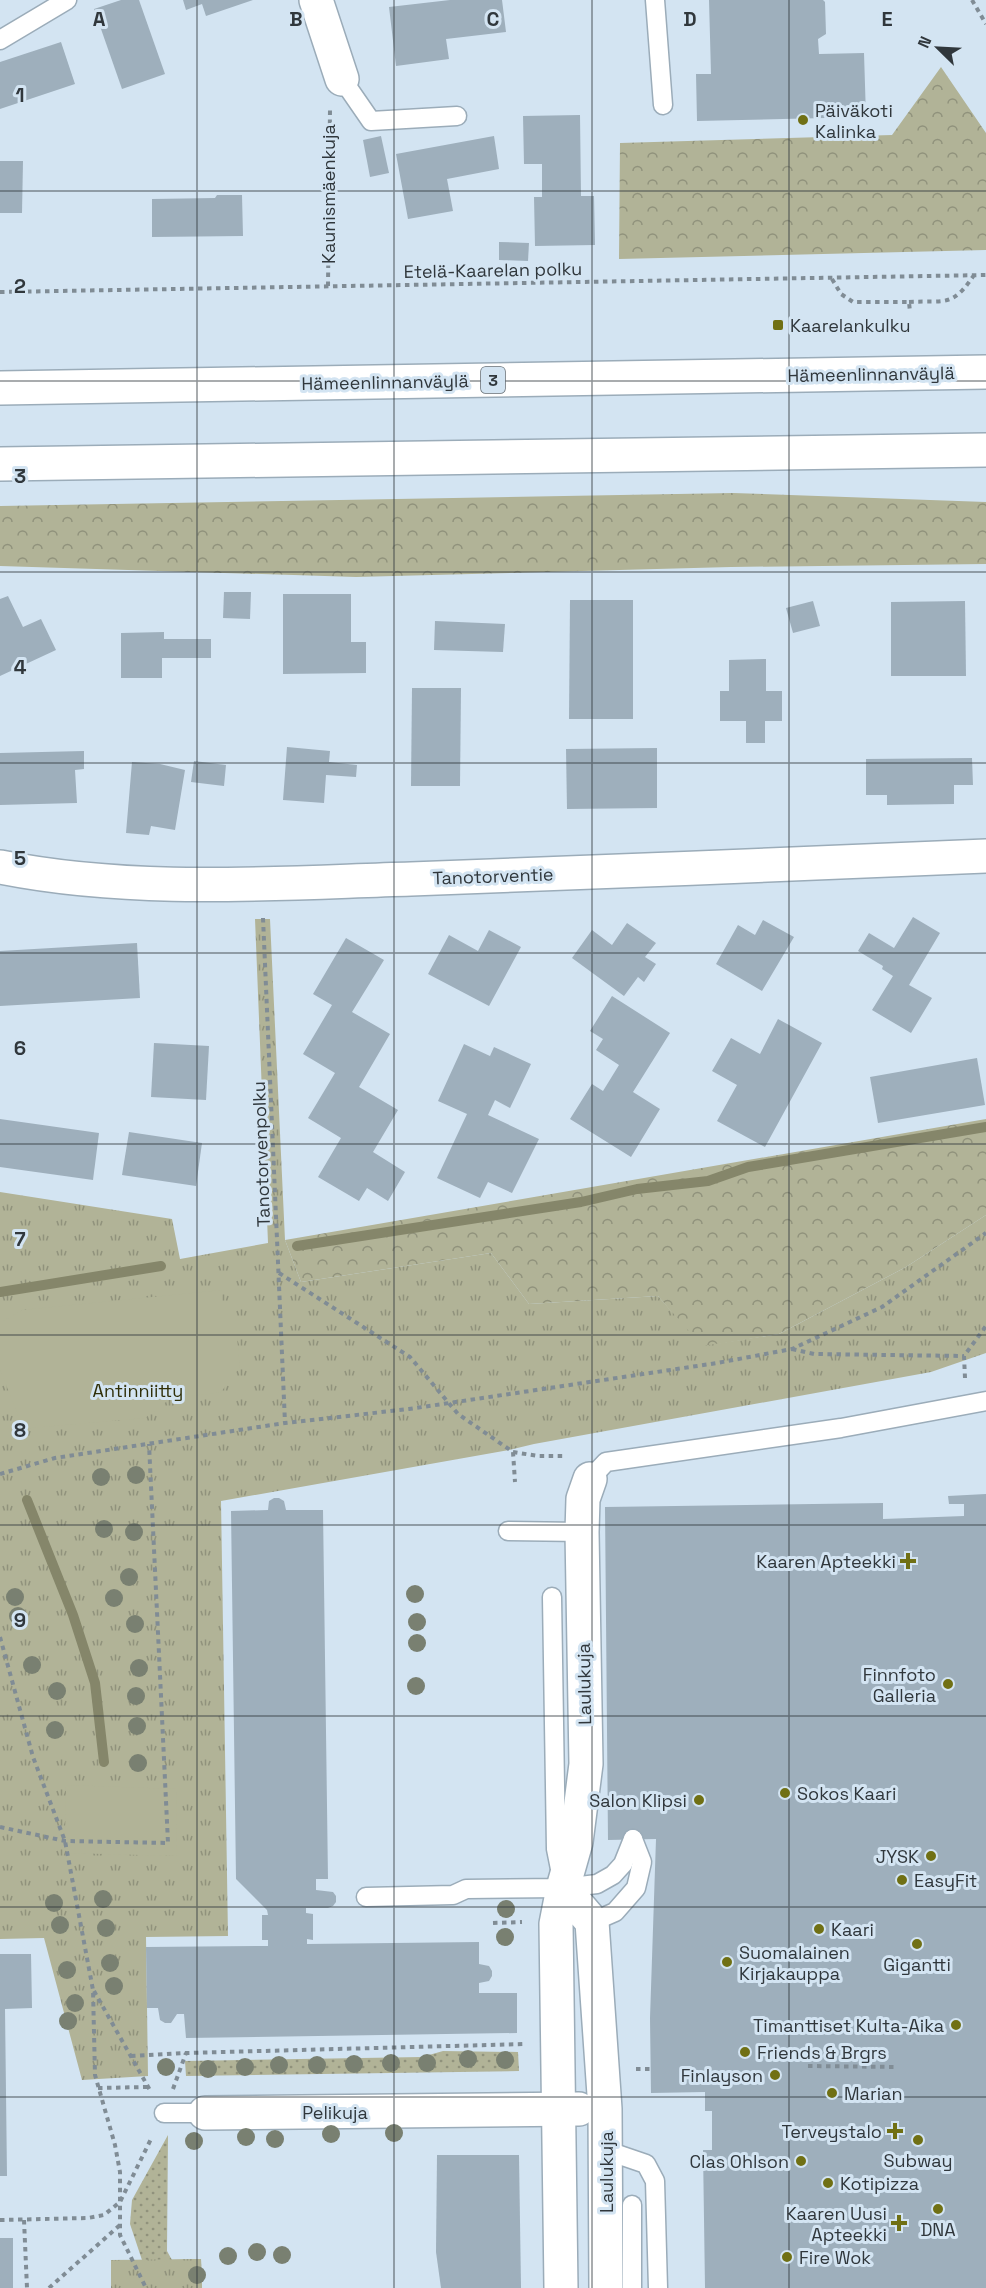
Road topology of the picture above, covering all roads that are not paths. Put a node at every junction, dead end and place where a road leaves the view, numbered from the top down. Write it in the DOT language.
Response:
graph roads {
  1 [pos="68,0"];
  2 [pos="316,0"];
  3 [pos="655,0"];
  4 [pos="0,40"];
  5 [pos="342,79"];
  6 [pos="663,105"];
  7 [pos="457,116"];
  8 [pos="986,372"];
  9 [pos="0,388"];
  10 [pos="986,450"];
  11 [pos="0,464"];
  12 [pos="986,856"];
  13 [pos="0,867"];
  14 [pos="986,1401"];
  15 [pos="590,1479"];
  16 [pos="508,1531"];
  17 [pos="582,1532"];
  18 [pos="552,1597"];
  19 [pos="563,1888"];
  20 [pos="366,1897"];
  21 [pos="592,1922"];
  22 [pos="605,2109"];
  23 [pos="559,2110"];
  24 [pos="164,2113"];
  25 [pos="205,2113"];
  26 [pos="605,2150"];
  27 [pos="632,2205"];
  28 [pos="561,2288"];
  29 [pos="606,2288"];
  30 [pos="632,2288"];
  31 [pos="658,2288"];
  1 -- 4 [label="lane"];
  2 -- 5 [label="main road"];
  3 -- 6 [label="lane"];
  5 -- 7 [label="lane"];
  8 -- 9 [label="main road, Hämeenlinnanväylä / 3"];
  10 -- 11 [label="main road"];
  12 -- 13 [label="main road, Tanotorventie"];
  14 -- 15 [label="lane"];
  15 -- 17 [label="main road, Laulukuja"];
  16 -- 17 [label="lane"];
  17 -- 19 [label="main road, Laulukuja"];
  18 -- 19 [label="lane"];
  19 -- 20 [label="lane"];
  19 -- 21 [label="main road"];
  19 -- 21 [label="lane"];
  19 -- 23 [label="main road, Laulukuja"];
  21 -- 22 [label="main road, Laulukuja"];
  22 -- 23 [label="main road, Pelikuja"];
  22 -- 26 [label="main road, Laulukuja"];
  23 -- 25 [label="main road, Pelikuja"];
  23 -- 28 [label="main road, Laulukuja"];
  24 -- 25 [label="lane, Pelikuja"];
  26 -- 29 [label="main road, Laulukuja"];
  26 -- 31 [label="lane"];
  27 -- 30 [label="lane"];
}
